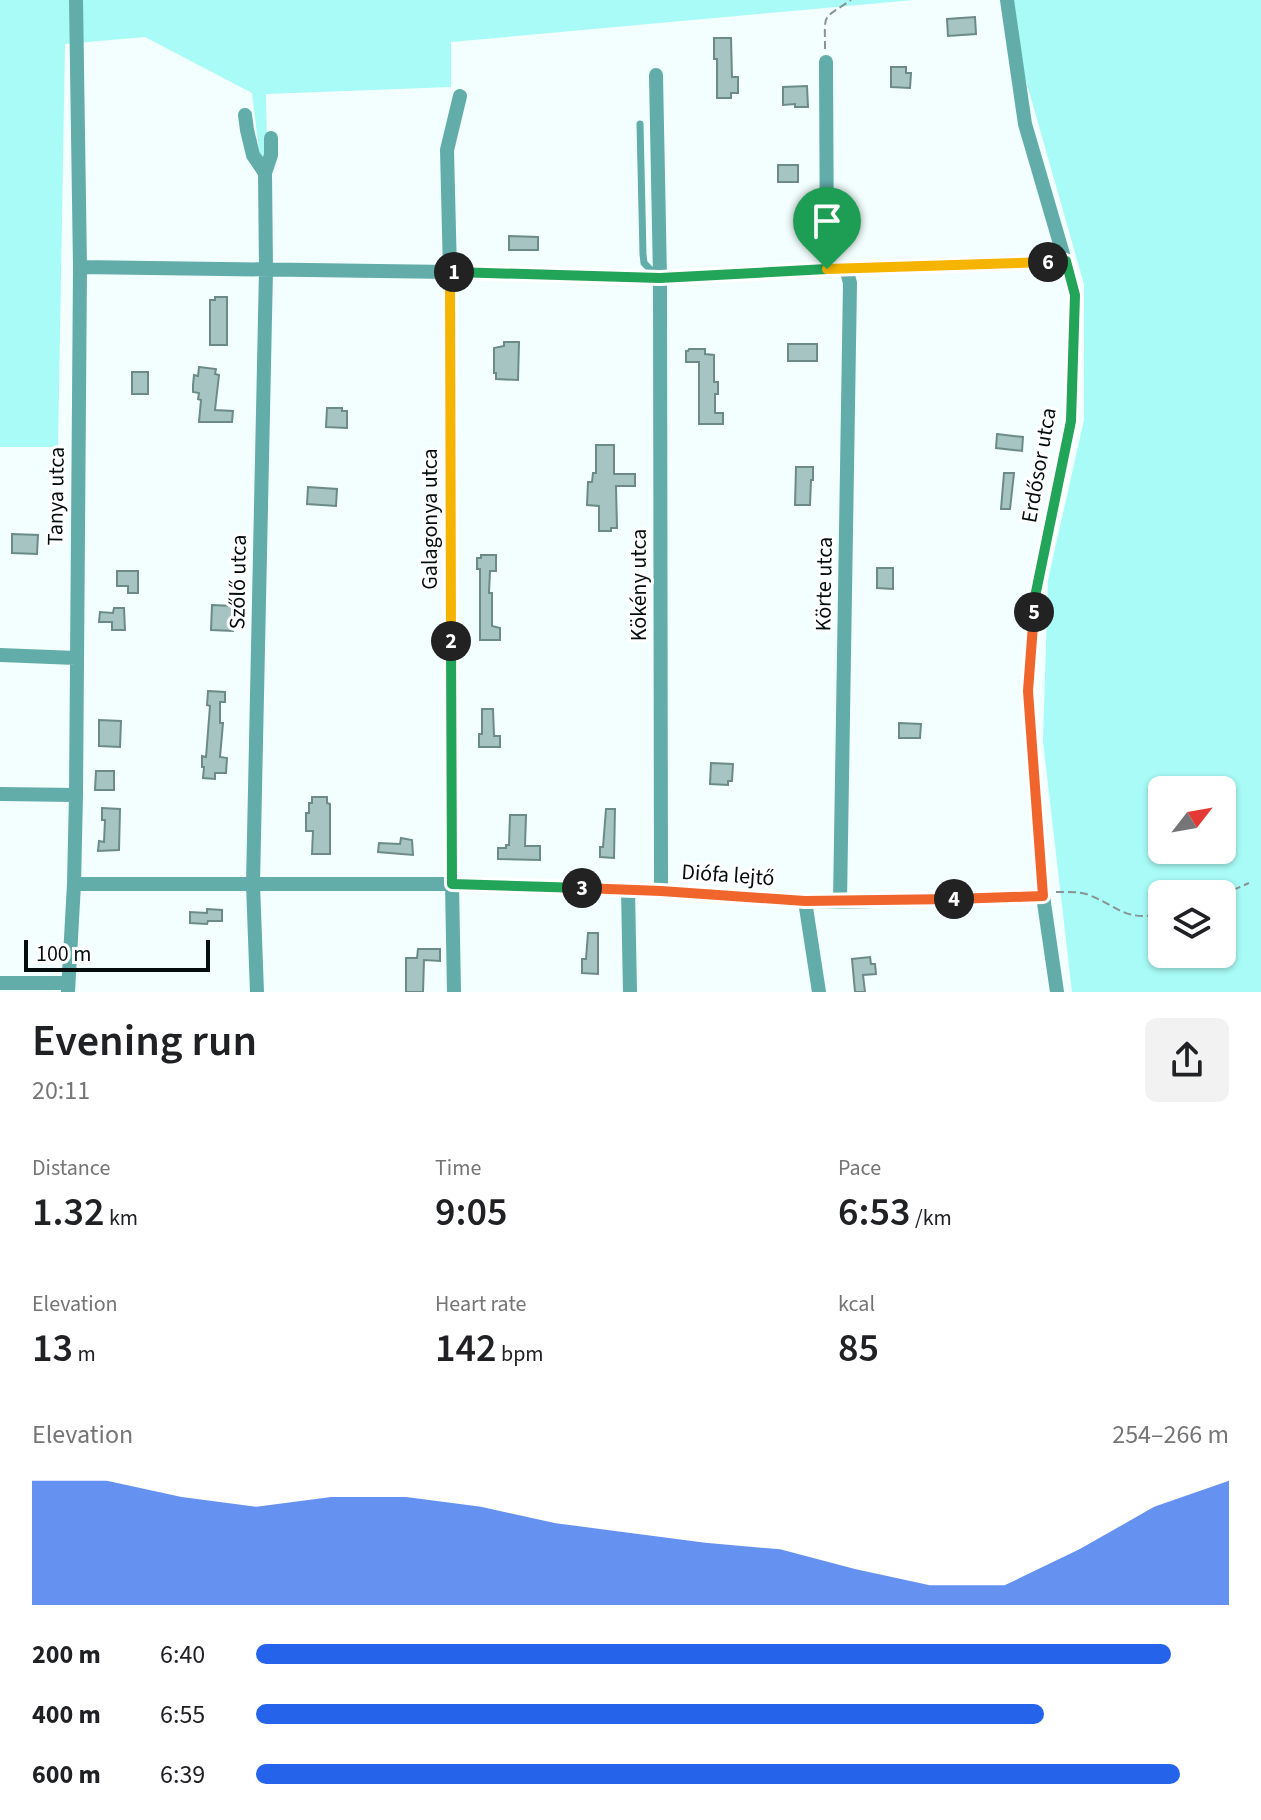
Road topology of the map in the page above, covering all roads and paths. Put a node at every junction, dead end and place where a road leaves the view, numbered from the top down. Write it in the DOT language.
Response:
graph roads {
  1 [pos="76,0"];
  2 [pos="851,0"];
  3 [pos="1007,0"];
  4 [pos="826,62"];
  5 [pos="656,75"];
  6 [pos="460,96"];
  7 [pos="245,115"];
  8 [pos="640,124"];
  9 [pos="271,138"];
  10 [pos="265,173"];
  11 [pos="1066,261"];
  12 [pos="80,267"];
  13 [pos="846,268"];
  14 [pos="827,269"];
  15 [pos="266,270"];
  16 [pos="450,272"];
  17 [pos="660,278"];
  18 [pos="0,655"];
  19 [pos="76,658"];
  20 [pos="0,794"];
  21 [pos="76,795"];
  22 [pos="1249,883"];
  23 [pos="74,884"];
  24 [pos="253,884"];
  25 [pos="452,884"];
  26 [pos="1236,889"];
  27 [pos="628,890"];
  28 [pos="661,891"];
  29 [pos="1043,894"];
  30 [pos="805,901"];
  31 [pos="840,902"];
  32 [pos="1148,915"];
  33 [pos="0,983"];
  34 [pos="68,987"];
  35 [pos="257,992"];
  36 [pos="454,992"];
  37 [pos="630,992"];
  38 [pos="819,992"];
  39 [pos="1057,992"];
  1 -- 12 [label="street, Tanya utca"];
  2 -- 4 [label="path"];
  3 -- 11 [label="street, Erdősor utca"];
  4 -- 14 [label="street"];
  5 -- 17 [label="street, Kökény utca"];
  6 -- 16 [label="street, Galagonya utca"];
  7 -- 10 [label="street, Szőlő utca"];
  8 -- 17 [label="lane, Kökény utca"];
  9 -- 10 [label="street, Szőlő utca"];
  10 -- 15 [label="street, Szőlő utca"];
  11 -- 13 [label="street"];
  11 -- 29 [label="street, Erdősor utca"];
  12 -- 15 [label="street"];
  12 -- 19 [label="street, Tanya utca"];
  13 -- 14 [label="street"];
  13 -- 31 [label="street, Körte utca"];
  14 -- 17 [label="street"];
  15 -- 16 [label="street"];
  15 -- 24 [label="street, Szőlő utca"];
  16 -- 17 [label="street"];
  16 -- 25 [label="street, Galagonya utca"];
  17 -- 28 [label="street, Kökény utca"];
  18 -- 19 [label="street"];
  19 -- 21 [label="street, Tanya utca"];
  20 -- 21 [label="street"];
  21 -- 23 [label="street, Tanya utca"];
  22 -- 26 [label="path"];
  23 -- 24 [label="street, Diófa lejtő"];
  23 -- 34 [label="street, Tanya utca"];
  24 -- 25 [label="street, Diófa lejtő"];
  24 -- 35 [label="street, Szőlő utca"];
  25 -- 27 [label="street, Diófa lejtő"];
  25 -- 36 [label="street, Galagonya utca"];
  27 -- 28 [label="street, Diófa lejtő"];
  27 -- 37 [label="street"];
  28 -- 30 [label="street, Diófa lejtő"];
  29 -- 31 [label="street, Diófa lejtő"];
  29 -- 32 [label="path"];
  29 -- 39 [label="street, Erdősor utca"];
  30 -- 31 [label="street, Diófa lejtő"];
  30 -- 38 [label="street"];
  33 -- 34 [label="street"];
}
